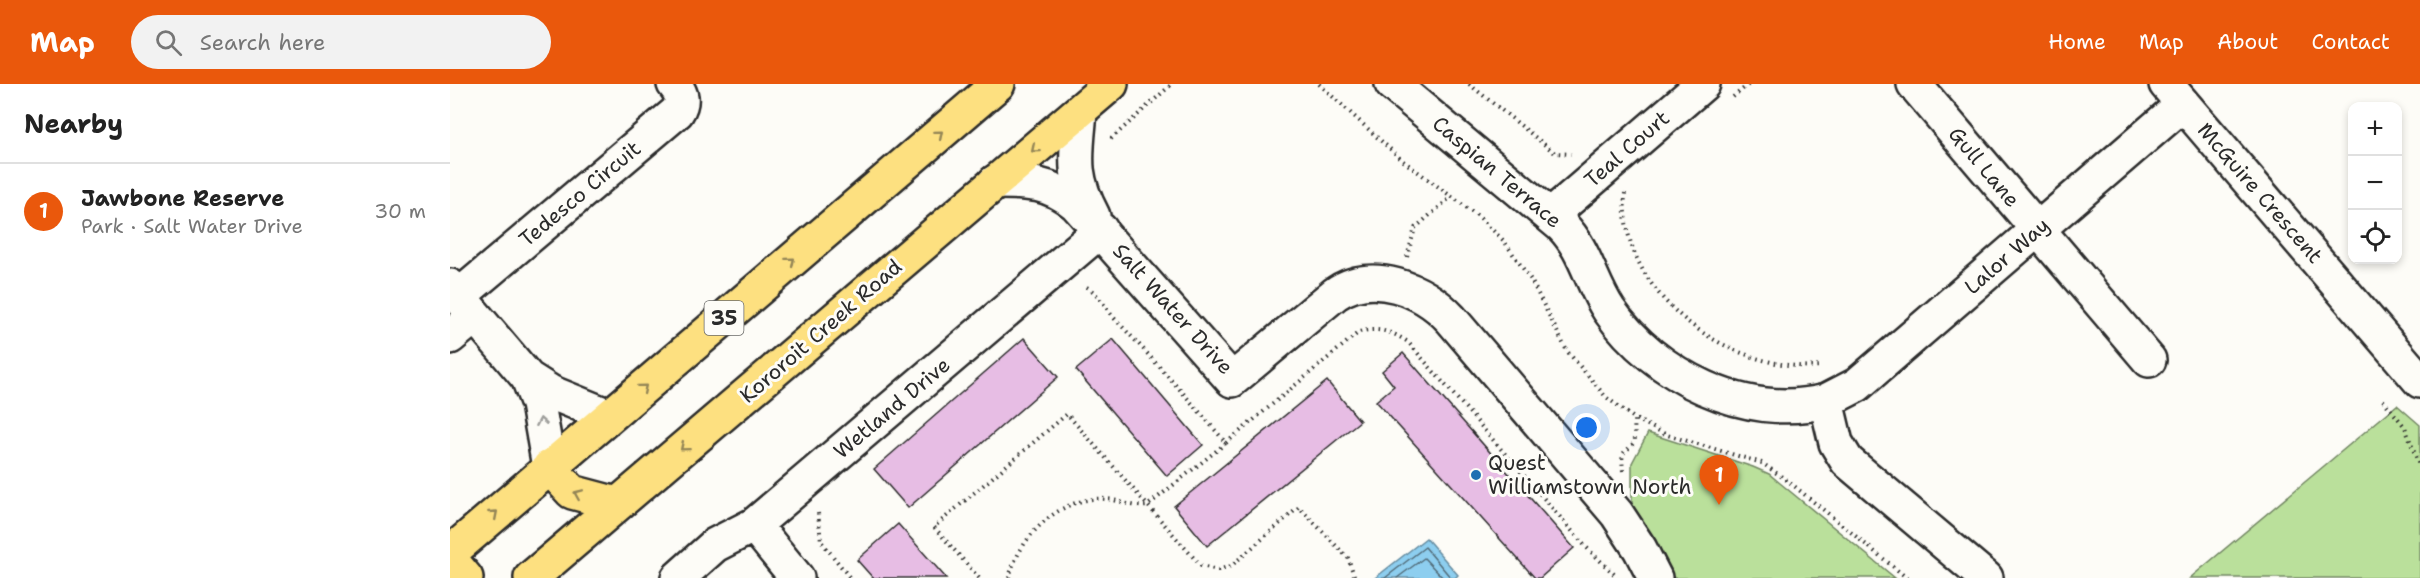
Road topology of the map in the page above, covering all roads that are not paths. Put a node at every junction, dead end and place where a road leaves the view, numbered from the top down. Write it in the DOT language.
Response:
graph roads {
  1 [pos="674,84"];
  2 [pos="998,84"];
  3 [pos="1111,84"];
  4 [pos="1392,84"];
  5 [pos="1703,84"];
  6 [pos="1914,84"];
  7 [pos="2174,94"];
  8 [pos="1080,112"];
  9 [pos="995,182"];
  10 [pos="1551,215"];
  11 [pos="1101,230"];
  12 [pos="2037,230"];
  13 [pos="461,299"];
  14 [pos="450,337"];
  15 [pos="2149,360"];
  16 [pos="528,378"];
  17 [pos="2420,381"];
  18 [pos="1826,401"];
  19 [pos="609,416"];
  20 [pos="549,467"];
  21 [pos="617,504"];
  22 [pos="754,525"];
  23 [pos="450,553"];
  24 [pos="450,560"];
  25 [pos="466,578"];
  26 [pos="531,578"];
  27 [pos="678,578"];
  28 [pos="797,578"];
  29 [pos="1655,578"];
  30 [pos="1986,578"];
  1 -- 13 [label="street, Tedesco Circuit"];
  19 -- 2 [label="main road, 35, one-way"];
  3 -- 8 [label="main road, Kororoit Creek Road"];
  4 -- 10 [label="street, Caspian Terrace"];
  5 -- 10 [label="street, Teal Court"];
  6 -- 12 [label="street, Gull Lane"];
  7 -- 12 [label="street, Lalor Way"];
  7 -- 17 [label="street, McGuire Crescent"];
  8 -- 9 [label="main road, Kororoit Creek Road, one-way"];
  8 -- 11 [label="street, Salt Water Drive"];
  9 -- 11 [label="street, Salt Water Drive"];
  9 -- 21 [label="main road, Kororoit Creek Road, one-way"];
  10 -- 18 [label="street, Caspian Terrace"];
  11 -- 22 [label="street, Wetland Drive"];
  11 -- 29 [label="street, Salt Water Drive"];
  12 -- 15 [label="street, Gull Lane"];
  12 -- 18 [label="street, Lalor Way"];
  13 -- 14 [label="street"];
  13 -- 16 [label="street"];
  16 -- 19 [label="street"];
  20 -- 16 [label="street, one-way"];
  18 -- 30 [label="street"];
  19 -- 20 [label="main road, 35"];
  21 -- 20 [label="main road, one-way"];
  23 -- 20 [label="main road, 35, one-way"];
  21 -- 26 [label="main road, Kororoit Creek Road"];
  22 -- 27 [label="street, Wetland Drive"];
  22 -- 28 [label="street"];
  24 -- 25 [label="main road"];
}
